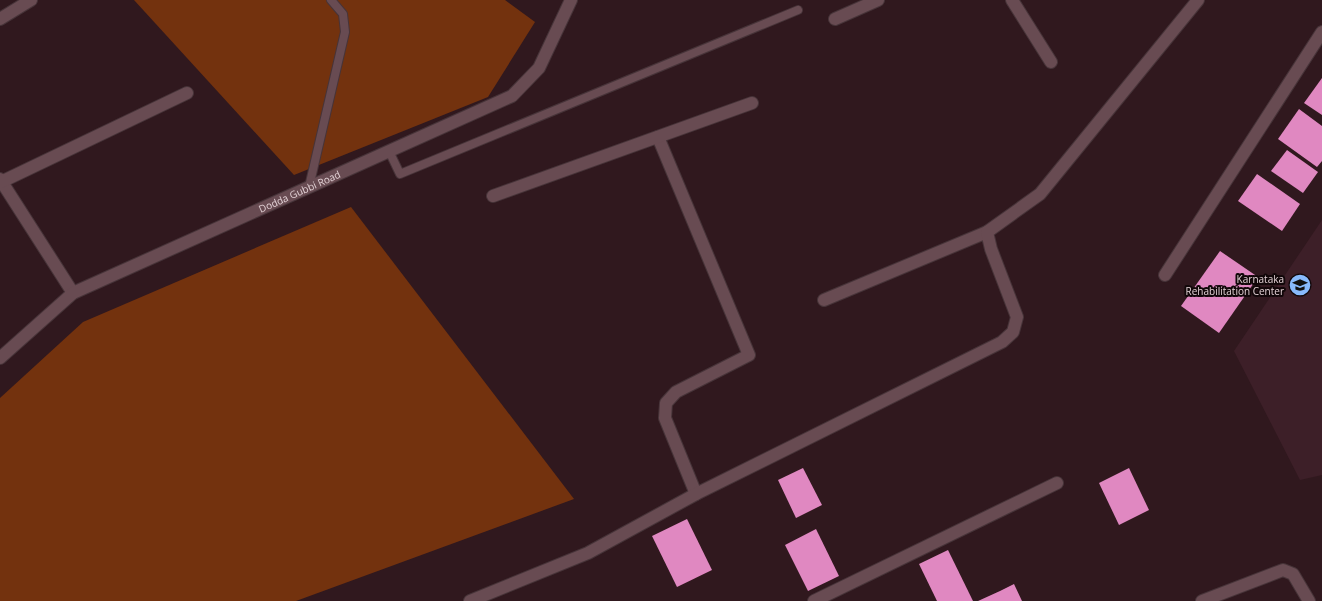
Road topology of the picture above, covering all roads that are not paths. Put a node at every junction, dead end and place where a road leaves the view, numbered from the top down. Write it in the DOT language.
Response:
graph roads {
  1 [pos="32,0"];
  2 [pos="331,0"];
  3 [pos="571,0"];
  4 [pos="878,0"];
  5 [pos="1012,0"];
  6 [pos="1198,0"];
  7 [pos="798,10"];
  8 [pos="0,19"];
  9 [pos="835,19"];
  10 [pos="1322,32"];
  11 [pos="1051,62"];
  12 [pos="186,93"];
  13 [pos="752,103"];
  14 [pos="658,137"];
  15 [pos="389,151"];
  16 [pos="1,180"];
  17 [pos="309,187"];
  18 [pos="493,196"];
  19 [pos="988,232"];
  20 [pos="1165,275"];
  21 [pos="73,293"];
  22 [pos="824,300"];
  23 [pos="0,358"];
  24 [pos="1057,483"];
  25 [pos="696,494"];
  26 [pos="470,601"];
  27 [pos="814,601"];
  28 [pos="1202,601"];
  29 [pos="1309,601"];
  1 -- 8 [label="street"];
  2 -- 17 [label="lane"];
  3 -- 15 [label="street, Dodda Gubbi Road"];
  4 -- 9 [label="street"];
  5 -- 11 [label="street"];
  6 -- 19 [label="street"];
  7 -- 15 [label="lane"];
  10 -- 20 [label="street"];
  12 -- 16 [label="street"];
  13 -- 14 [label="street"];
  14 -- 18 [label="street"];
  14 -- 25 [label="street"];
  15 -- 17 [label="street, Dodda Gubbi Road"];
  16 -- 21 [label="street"];
  17 -- 21 [label="street, Dodda Gubbi Road"];
  19 -- 22 [label="street"];
  19 -- 25 [label="street"];
  21 -- 23 [label="street, Dodda Gubbi Road"];
  24 -- 27 [label="street"];
  25 -- 26 [label="street"];
  28 -- 29 [label="street"];
}
